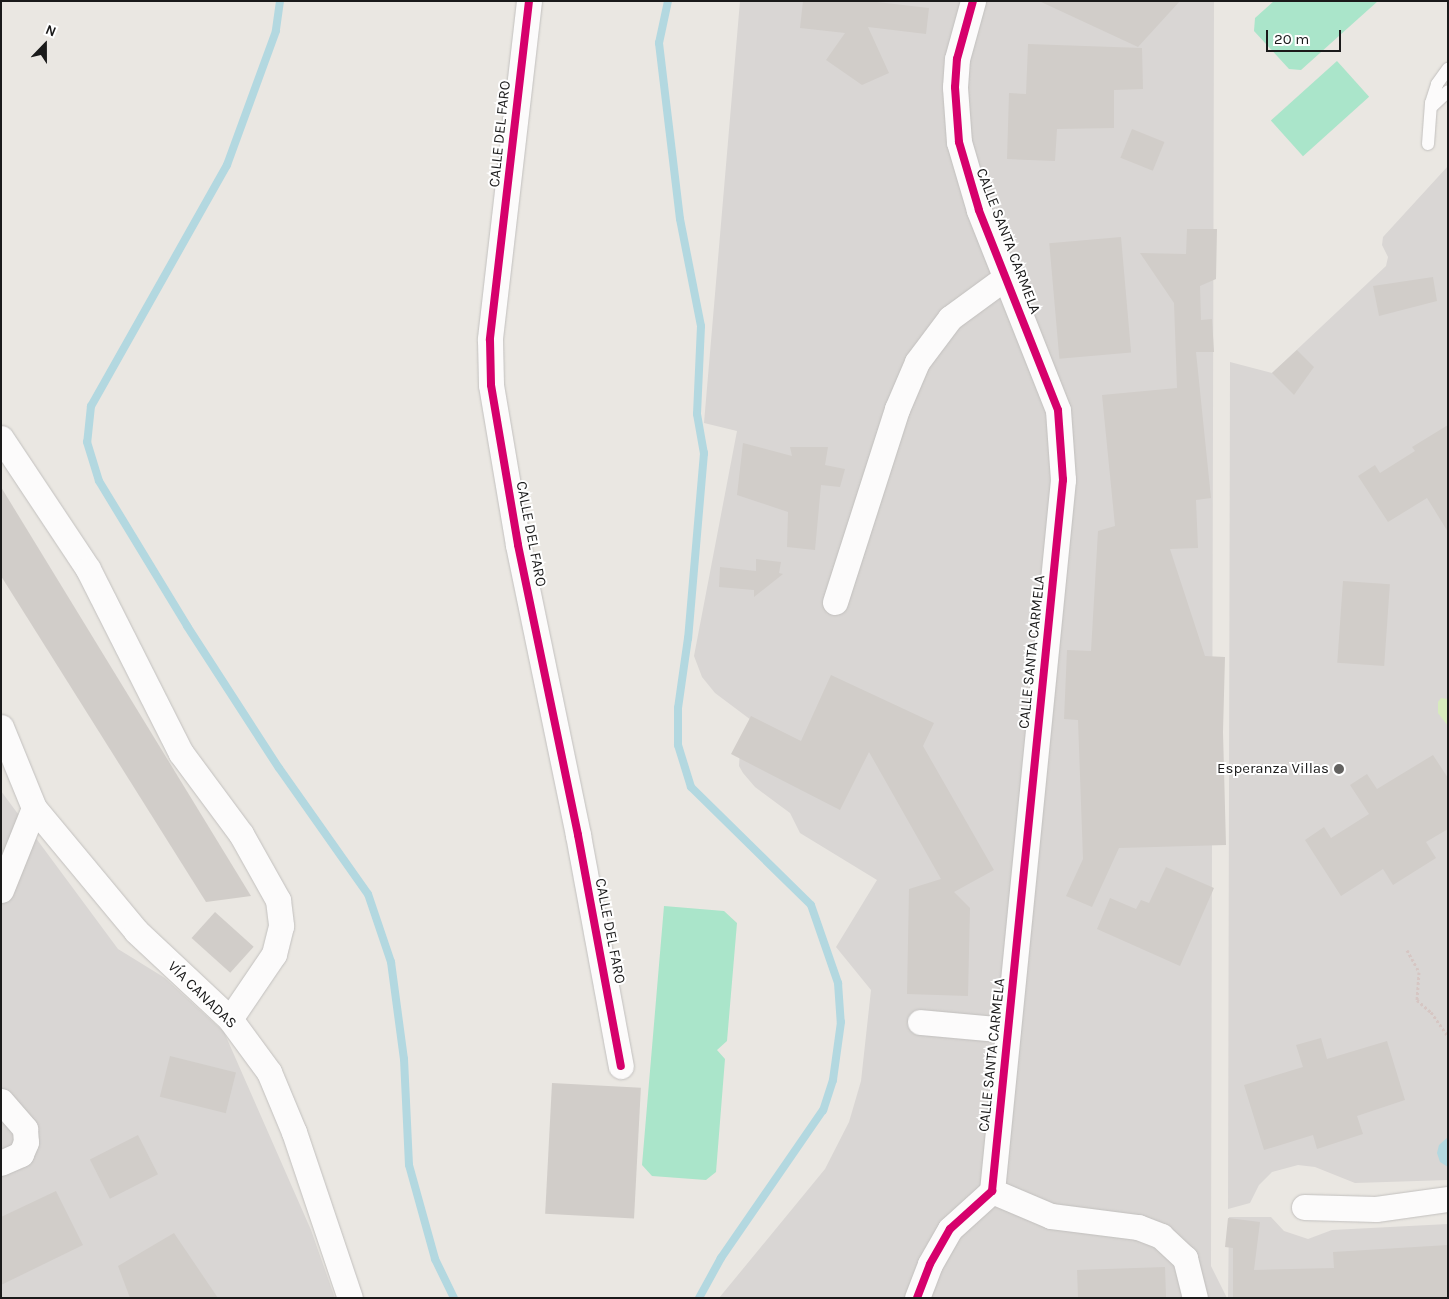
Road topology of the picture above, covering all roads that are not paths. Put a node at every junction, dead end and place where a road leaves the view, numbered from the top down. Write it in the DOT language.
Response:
graph roads {
  1 [pos="529,1"];
  2 [pos="973,1"];
  3 [pos="1448,69"];
  4 [pos="1448,90"];
  5 [pos="1429,112"];
  6 [pos="1428,144"];
  7 [pos="1006,277"];
  8 [pos="1,438"];
  9 [pos="835,602"];
  10 [pos="1,727"];
  11 [pos="34,808"];
  12 [pos="1,890"];
  13 [pos="230,1019"];
  14 [pos="920,1022"];
  15 [pos="1008,1030"];
  16 [pos="622,1066"];
  17 [pos="1,1101"];
  18 [pos="1,1163"];
  19 [pos="992,1191"];
  20 [pos="1448,1199"];
  21 [pos="1304,1207"];
  22 [pos="350,1298"];
  23 [pos="917,1298"];
  24 [pos="1194,1298"];
  1 -- 16 [label="street, CALLE DEL FARO"];
  2 -- 7 [label="street, CALLE SANTA CARMELA"];
  3 -- 5 [label="lane"];
  4 -- 5 [label="lane"];
  5 -- 6 [label="lane"];
  7 -- 9 [label="street, CALLE SANTA CARMELA"];
  7 -- 15 [label="street, CALLE SANTA CARMELA"];
  8 -- 13 [label="street"];
  10 -- 11 [label="street, VÍA CANADAS"];
  11 -- 12 [label="street"];
  11 -- 13 [label="street, VÍA CANADAS"];
  13 -- 22 [label="street, VÍA CANADAS"];
  14 -- 15 [label="street"];
  15 -- 19 [label="street, CALLE SANTA CARMELA"];
  17 -- 18 [label="street"];
  19 -- 23 [label="street"];
  19 -- 24 [label="street"];
  20 -- 21 [label="street"];
}
